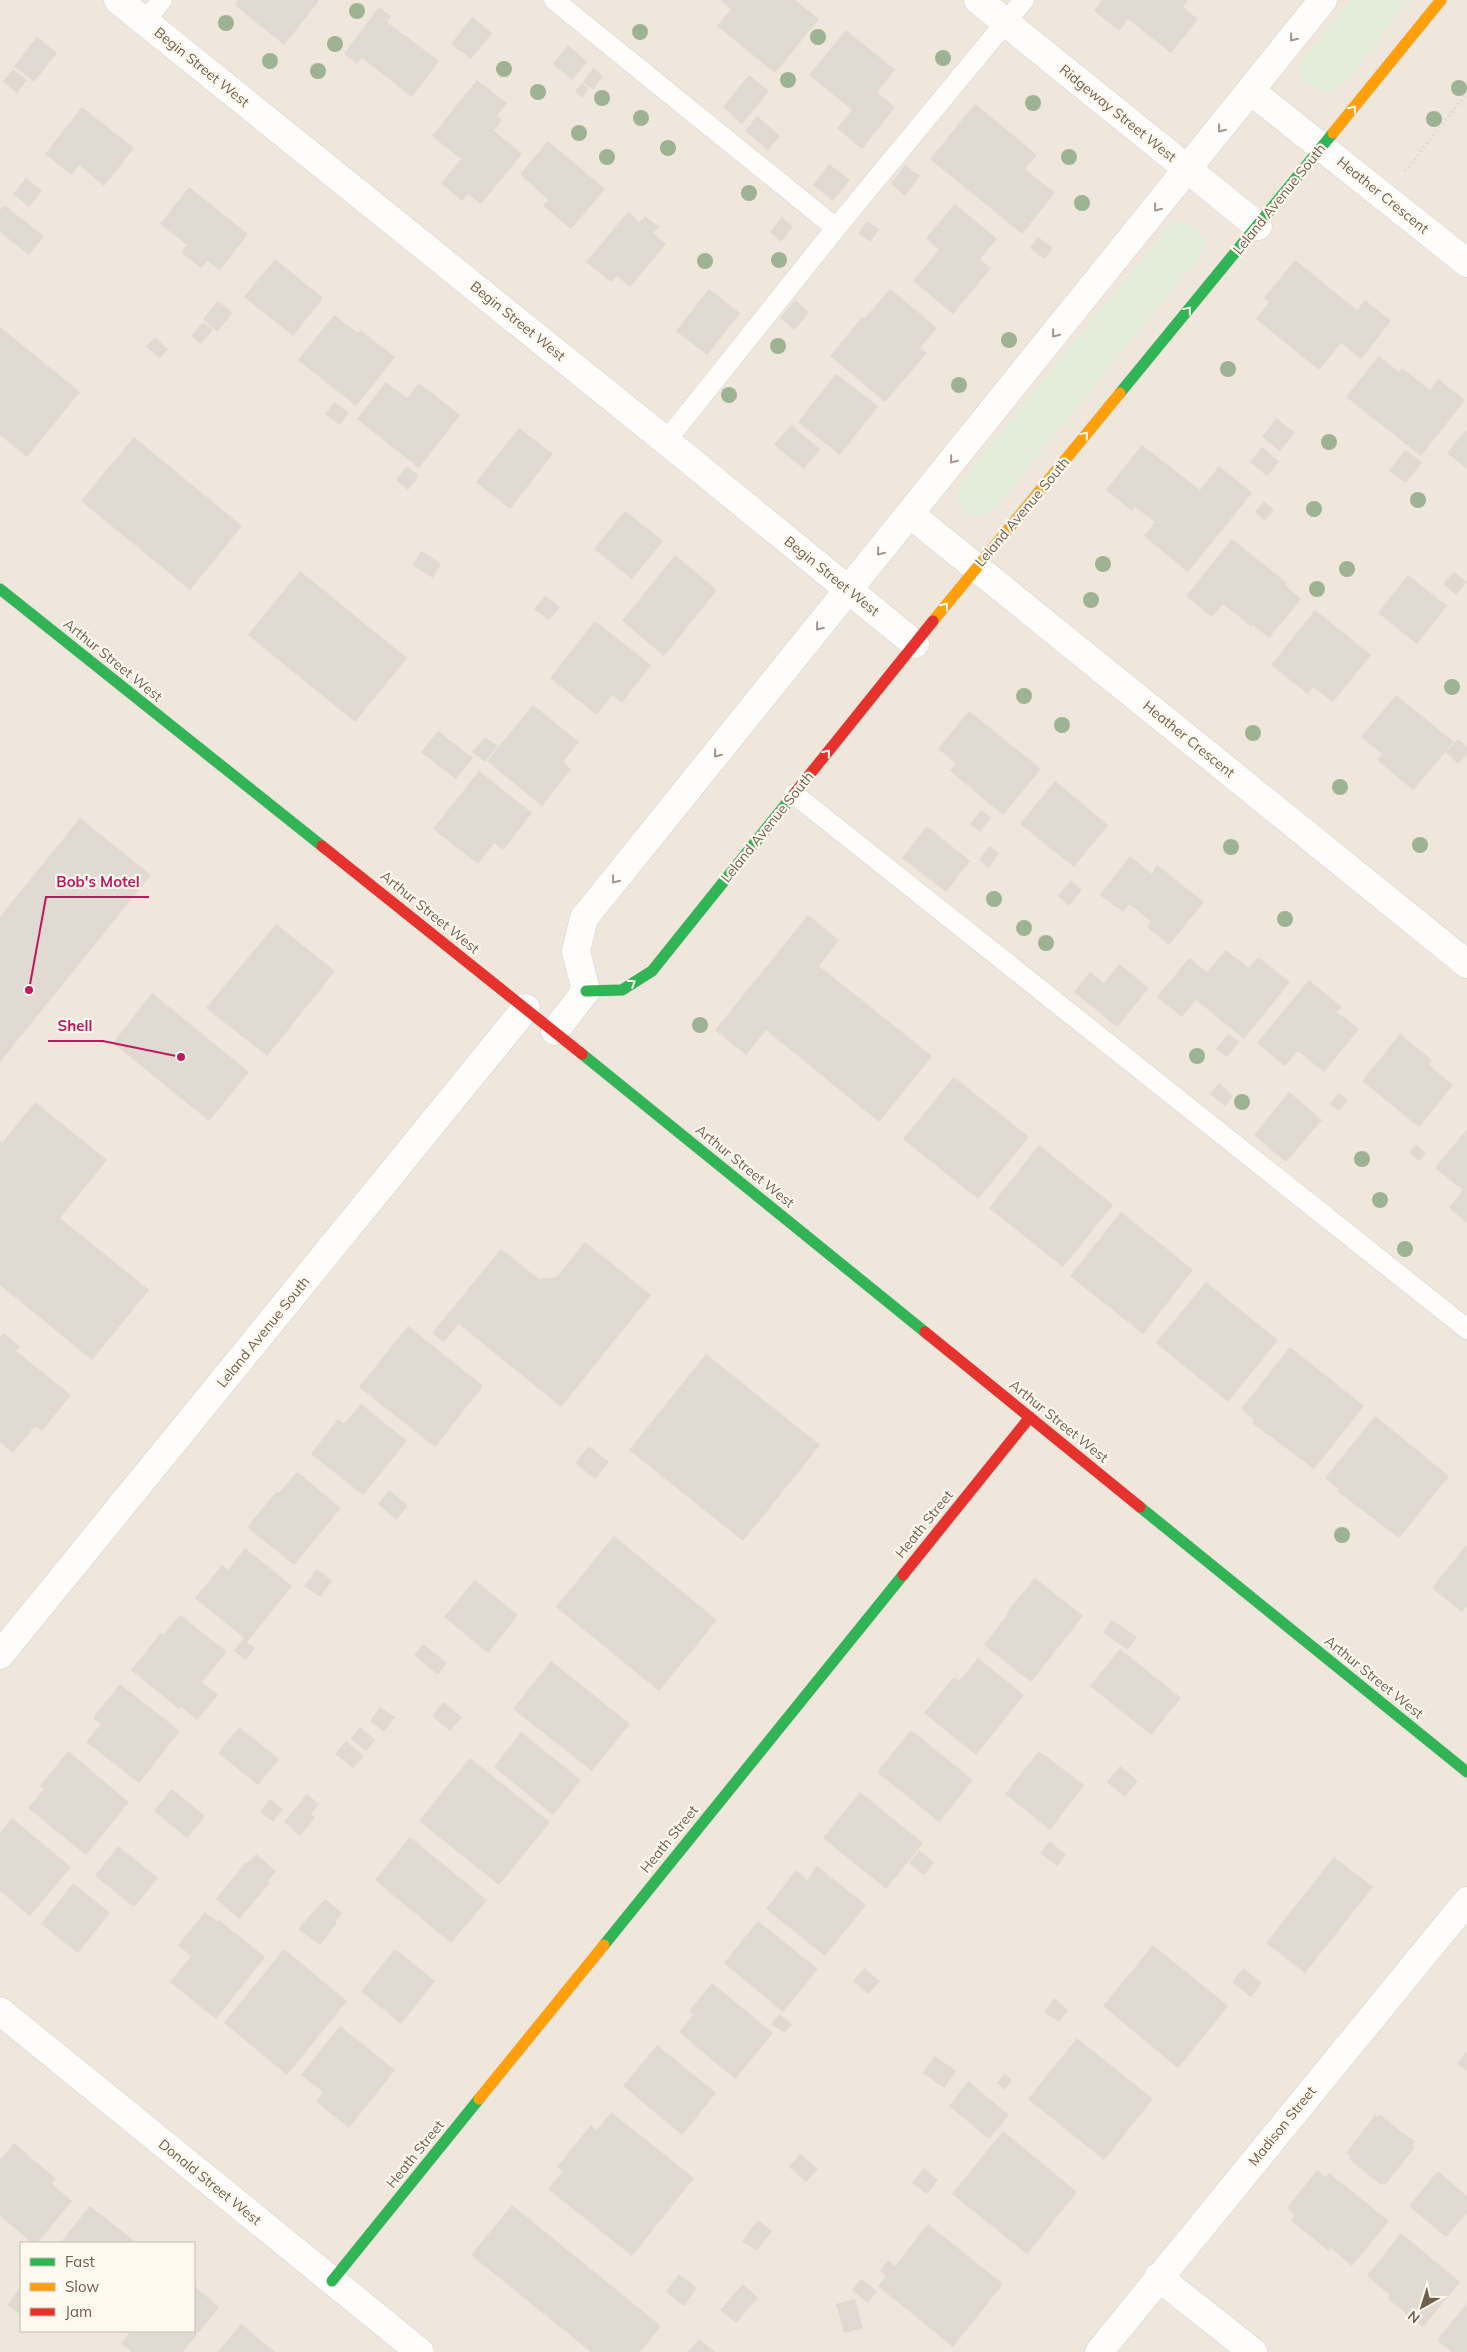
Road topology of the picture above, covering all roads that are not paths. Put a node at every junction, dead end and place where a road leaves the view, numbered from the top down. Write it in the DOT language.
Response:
graph roads {
  1 [pos="118,0"];
  2 [pos="162,0"];
  3 [pos="554,0"];
  4 [pos="978,0"];
  5 [pos="1024,0"];
  6 [pos="1324,0"];
  7 [pos="1441,0"];
  8 [pos="145,22"];
  9 [pos="1006,23"];
  10 [pos="1251,91"];
  11 [pos="1322,146"];
  12 [pos="1188,170"];
  13 [pos="1258,226"];
  14 [pos="836,228"];
  15 [pos="1467,264"];
  16 [pos="666,440"];
  17 [pos="910,514"];
  18 [pos="976,567"];
  19 [pos="0,589"];
  20 [pos="849,589"];
  21 [pos="915,644"];
  22 [pos="794,794"];
  23 [pos="1467,964"];
  24 [pos="586,991"];
  25 [pos="526,1008"];
  26 [pos="555,1031"];
  27 [pos="1467,1329"];
  28 [pos="1030,1417"];
  29 [pos="0,1655"];
  30 [pos="1467,1772"];
  31 [pos="1467,1901"];
  32 [pos="0,2011"];
  33 [pos="1158,2278"];
  34 [pos="332,2281"];
  35 [pos="420,2352"];
  36 [pos="1099,2352"];
  37 [pos="1253,2352"];
  1 -- 8 [label="street, Begin Street West"];
  2 -- 8 [label="lane"];
  3 -- 14 [label="lane"];
  4 -- 9 [label="street, Ridgeway Street West"];
  5 -- 9 [label="lane"];
  6 -- 10 [label="street, one-way"];
  11 -- 7 [label="street, Leland Avenue South, one-way"];
  8 -- 16 [label="street, Begin Street West"];
  9 -- 12 [label="street, Ridgeway Street West"];
  9 -- 14 [label="lane"];
  10 -- 11 [label="street, Heather Crescent"];
  10 -- 12 [label="street, one-way"];
  11 -- 13 [label="street, Leland Avenue South"];
  11 -- 15 [label="street, Heather Crescent"];
  12 -- 13 [label="street, Ridgeway Street West"];
  12 -- 17 [label="street, one-way"];
  18 -- 13 [label="street, Leland Avenue South, one-way"];
  14 -- 16 [label="lane"];
  16 -- 20 [label="street, Begin Street West"];
  17 -- 18 [label="street, Heather Crescent"];
  17 -- 20 [label="street, one-way"];
  21 -- 18 [label="street, Leland Avenue South, one-way"];
  18 -- 23 [label="street, Heather Crescent"];
  19 -- 25 [label="street, Arthur Street West"];
  20 -- 21 [label="street, Begin Street West"];
  20 -- 24 [label="street, one-way"];
  22 -- 21 [label="street, Leland Avenue South, one-way"];
  24 -- 22 [label="street, Leland Avenue South, one-way"];
  22 -- 27 [label="lane"];
  24 -- 26 [label="street"];
  25 -- 26 [label="street, Arthur Street West"];
  25 -- 29 [label="street, Leland Avenue South"];
  26 -- 28 [label="street, Arthur Street West"];
  28 -- 30 [label="street, Arthur Street West"];
  28 -- 34 [label="street, Heath Street"];
  31 -- 33 [label="street, Madison Street"];
  32 -- 34 [label="street, Donald Street West"];
  33 -- 36 [label="street, Madison Street"];
  33 -- 37 [label="street"];
  34 -- 35 [label="street, Donald Street West"];
}
